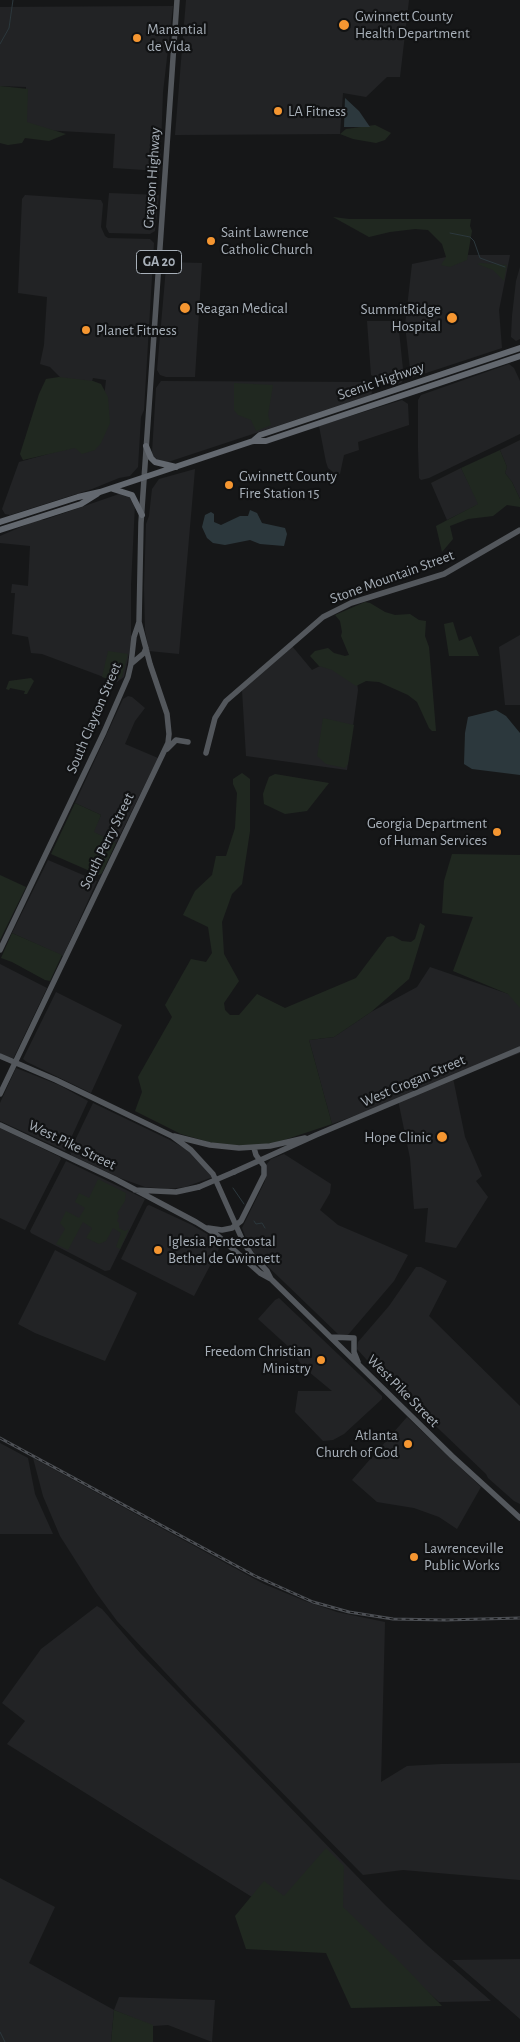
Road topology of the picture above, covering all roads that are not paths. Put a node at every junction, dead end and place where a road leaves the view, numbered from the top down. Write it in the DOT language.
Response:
graph roads {
  1 [pos="177,0"];
  2 [pos="520,348"];
  3 [pos="520,356"];
  4 [pos="300,426"];
  5 [pos="146,446"];
  6 [pos="177,468"];
  7 [pos="144,478"];
  8 [pos="111,488"];
  9 [pos="100,492"];
  10 [pos="142,515"];
  11 [pos="0,522"];
  12 [pos="0,530"];
  13 [pos="520,530"];
  14 [pos="139,622"];
  15 [pos="146,648"];
  16 [pos="131,664"];
  17 [pos="188,742"];
  18 [pos="164,752"];
  19 [pos="206,753"];
  20 [pos="0,950"];
  21 [pos="520,1049"];
  22 [pos="0,1056"];
  23 [pos="15,1063"];
  24 [pos="0,1094"];
  25 [pos="0,1125"];
  26 [pos="316,1135"];
  27 [pos="172,1136"];
  28 [pos="254,1148"];
  29 [pos="260,1161"];
  30 [pos="199,1187"];
  31 [pos="133,1190"];
  32 [pos="236,1226"];
  33 [pos="207,1228"];
  34 [pos="271,1279"];
  35 [pos="330,1337"];
  36 [pos="358,1364"];
  37 [pos="520,1518"];
  1 -- 5 [label="main road, Grayson Highway / GA 20"];
  2 -- 4 [label="highway, Scenic Highway"];
  3 -- 4 [label="highway, Scenic Highway"];
  4 -- 6 [label="highway, Scenic Highway"];
  5 -- 6 [label="highway"];
  5 -- 7 [label="main road, Grayson Highway / GA 20"];
  6 -- 7 [label="highway, Scenic Highway"];
  7 -- 8 [label="highway, Scenic Highway"];
  7 -- 10 [label="main road, South Clayton Street"];
  8 -- 9 [label="highway, Scenic Highway"];
  8 -- 10 [label="highway"];
  9 -- 11 [label="highway, Scenic Highway"];
  9 -- 12 [label="highway, Scenic Highway"];
  10 -- 14 [label="main road, South Clayton Street"];
  13 -- 19 [label="main road, Stone Mountain Street"];
  14 -- 15 [label="main road, South Perry Street"];
  14 -- 16 [label="main road, South Clayton Street"];
  15 -- 16 [label="main road"];
  15 -- 18 [label="main road, South Perry Street"];
  16 -- 20 [label="main road, South Clayton Street"];
  17 -- 18 [label="main road"];
  18 -- 23 [label="main road, South Perry Street"];
  21 -- 26 [label="main road, West Crogan Street"];
  22 -- 23 [label="main road, West Crogan Street"];
  23 -- 24 [label="main road, South Perry Street"];
  23 -- 27 [label="main road, West Crogan Street"];
  25 -- 31 [label="main road, West Pike Street"];
  26 -- 28 [label="main road, West Crogan Street"];
  26 -- 29 [label="main road, West Crogan Street"];
  27 -- 28 [label="main road, West Crogan Street"];
  27 -- 32 [label="main road, West Crogan Street"];
  28 -- 29 [label="main road"];
  29 -- 30 [label="main road, West Crogan Street, bridge"];
  29 -- 32 [label="main road"];
  30 -- 31 [label="main road, West Pike Street"];
  31 -- 33 [label="main road, West Pike Street"];
  32 -- 33 [label="main road"];
  32 -- 34 [label="main road, West Pike Street"];
  33 -- 34 [label="main road, West Pike Street"];
  34 -- 35 [label="main road, West Pike Street"];
  35 -- 36 [label="main road, West Pike Street"];
  35 -- 36 [label="main road"];
  36 -- 37 [label="main road, West Pike Street"];
}
